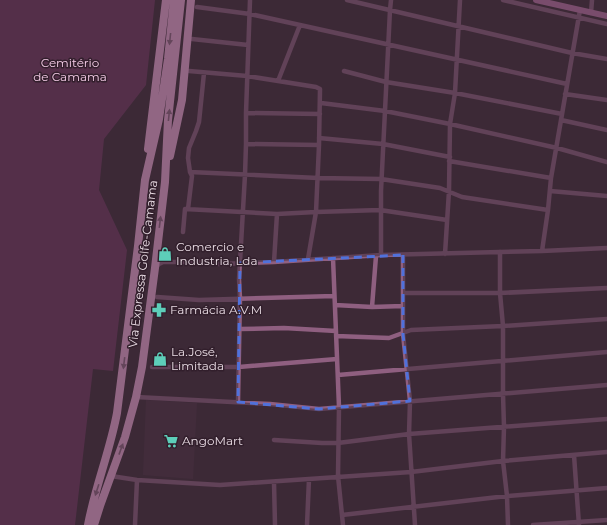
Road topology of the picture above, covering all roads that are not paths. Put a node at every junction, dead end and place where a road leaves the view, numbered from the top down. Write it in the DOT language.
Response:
graph roads {
  1 [pos="166,0"];
  2 [pos="174,0"];
  3 [pos="181,0"];
  4 [pos="191,0"];
  5 [pos="250,0"];
  6 [pos="347,0"];
  7 [pos="391,0"];
  8 [pos="460,0"];
  9 [pos="503,0"];
  10 [pos="536,0"];
  11 [pos="592,0"];
  12 [pos="552,2"];
  13 [pos="197,7"];
  14 [pos="390,10"];
  15 [pos="580,10"];
  16 [pos="591,13"];
  17 [pos="250,14"];
  18 [pos="607,16"];
  19 [pos="579,18"];
  20 [pos="607,24"];
  21 [pos="300,26"];
  22 [pos="458,27"];
  23 [pos="192,39"];
  24 [pos="248,45"];
  25 [pos="388,45"];
  26 [pos="572,53"];
  27 [pos="607,59"];
  28 [pos="457,60"];
  29 [pos="189,71"];
  30 [pos="344,71"];
  31 [pos="204,72"];
  32 [pos="247,76"];
  33 [pos="278,81"];
  34 [pos="386,82"];
  35 [pos="567,84"];
  36 [pos="455,93"];
  37 [pos="566,94"];
  38 [pos="607,100"];
  39 [pos="320,103"];
  40 [pos="385,112"];
  41 [pos="246,113"];
  42 [pos="320,114"];
  43 [pos="562,114"];
  44 [pos="561,120"];
  45 [pos="450,124"];
  46 [pos="607,130"];
  47 [pos="319,138"];
  48 [pos="246,144"];
  49 [pos="383,144"];
  50 [pos="319,145"];
  51 [pos="557,148"];
  52 [pos="450,159"];
  53 [pos="607,162"];
  54 [pos="190,172"];
  55 [pos="245,175"];
  56 [pos="318,178"];
  57 [pos="551,178"];
  58 [pos="381,179"];
  59 [pos="145,180"];
  60 [pos="165,182"];
  61 [pos="449,191"];
  62 [pos="550,191"];
  63 [pos="607,196"];
  64 [pos="188,209"];
  65 [pos="380,210"];
  66 [pos="548,210"];
  67 [pos="243,212"];
  68 [pos="316,212"];
  69 [pos="277,214"];
  70 [pos="448,220"];
  71 [pos="183,232"];
  72 [pos="607,248"];
  73 [pos="542,251"];
  74 [pos="500,252"];
  75 [pos="446,254"];
  76 [pos="378,255"];
  77 [pos="404,255"];
  78 [pos="156,257"];
  79 [pos="333,258"];
  80 [pos="308,259"];
  81 [pos="163,262"];
  82 [pos="240,262"];
  83 [pos="274,262"];
  84 [pos="155,268"];
  85 [pos="607,288"];
  86 [pos="403,293"];
  87 [pos="500,293"];
  88 [pos="334,296"];
  89 [pos="157,297"];
  90 [pos="240,298"];
  91 [pos="335,304"];
  92 [pos="404,306"];
  93 [pos="372,307"];
  94 [pos="607,319"];
  95 [pos="503,326"];
  96 [pos="240,329"];
  97 [pos="336,333"];
  98 [pos="403,334"];
  99 [pos="607,352"];
  100 [pos="337,359"];
  101 [pos="503,361"];
  102 [pos="152,367"];
  103 [pos="239,367"];
  104 [pos="407,369"];
  105 [pos="338,375"];
  106 [pos="607,385"];
  107 [pos="503,394"];
  108 [pos="136,397"];
  109 [pos="410,401"];
  110 [pos="238,402"];
  111 [pos="339,407"];
  112 [pos="607,419"];
  113 [pos="504,427"];
  114 [pos="409,434"];
  115 [pos="274,440"];
  116 [pos="338,443"];
  117 [pos="607,452"];
  118 [pos="574,455"];
  119 [pos="503,461"];
  120 [pos="411,472"];
  121 [pos="111,476"];
  122 [pos="338,476"];
  123 [pos="309,479"];
  124 [pos="137,480"];
  125 [pos="274,482"];
  126 [pos="607,488"];
  127 [pos="576,491"];
  128 [pos="507,496"];
  129 [pos="414,506"];
  130 [pos="342,515"];
  131 [pos="607,520"];
  132 [pos="579,524"];
  133 [pos="88,525"];
  134 [pos="94,525"];
  135 [pos="135,525"];
  136 [pos="274,525"];
  137 [pos="307,525"];
  138 [pos="343,525"];
  139 [pos="415,525"];
  140 [pos="508,525"];
  141 [pos="533,525"];
  1 -- 59 [label="highway"];
  2 -- 59 [label="highway, Via Expressa Golfe-Camama, one-way"];
  60 -- 3 [label="highway, Via Expressa Golfe-Camama, one-way"];
  4 -- 60 [label="highway"];
  5 -- 17 [label="street"];
  6 -- 14 [label="street"];
  7 -- 14 [label="street"];
  8 -- 22 [label="street"];
  9 -- 19 [label="street"];
  10 -- 12 [label="main road"];
  11 -- 16 [label="street"];
  12 -- 15 [label="main road"];
  13 -- 17 [label="street"];
  14 -- 22 [label="street"];
  14 -- 25 [label="street"];
  15 -- 16 [label="main road"];
  15 -- 19 [label="street"];
  16 -- 18 [label="main road"];
  17 -- 21 [label="street"];
  17 -- 24 [label="street"];
  19 -- 20 [label="street"];
  19 -- 26 [label="street"];
  21 -- 25 [label="street"];
  21 -- 33 [label="street"];
  22 -- 26 [label="street"];
  22 -- 28 [label="street"];
  23 -- 24 [label="street"];
  24 -- 32 [label="street"];
  25 -- 28 [label="street"];
  25 -- 34 [label="street"];
  26 -- 27 [label="street"];
  26 -- 35 [label="street"];
  28 -- 35 [label="street"];
  28 -- 36 [label="street"];
  29 -- 31 [label="street"];
  30 -- 34 [label="street"];
  31 -- 32 [label="street"];
  31 -- 54 [label="street"];
  32 -- 33 [label="street"];
  32 -- 41 [label="street"];
  33 -- 39 [label="street"];
  34 -- 36 [label="street"];
  34 -- 40 [label="street"];
  35 -- 37 [label="street"];
  36 -- 43 [label="street"];
  36 -- 45 [label="street"];
  37 -- 38 [label="street"];
  37 -- 43 [label="street"];
  39 -- 40 [label="street"];
  39 -- 42 [label="street"];
  40 -- 45 [label="street"];
  40 -- 49 [label="street"];
  41 -- 42 [label="street"];
  41 -- 48 [label="street"];
  42 -- 47 [label="street"];
  43 -- 44 [label="street"];
  44 -- 46 [label="street"];
  44 -- 51 [label="street"];
  45 -- 51 [label="street"];
  45 -- 52 [label="street"];
  47 -- 49 [label="street"];
  47 -- 50 [label="street"];
  48 -- 50 [label="street"];
  48 -- 55 [label="street"];
  49 -- 52 [label="street"];
  49 -- 58 [label="street"];
  50 -- 56 [label="street"];
  51 -- 53 [label="street"];
  51 -- 57 [label="street"];
  52 -- 57 [label="street"];
  52 -- 61 [label="street"];
  54 -- 55 [label="street"];
  54 -- 64 [label="street"];
  55 -- 56 [label="street"];
  55 -- 67 [label="street"];
  56 -- 58 [label="street"];
  56 -- 68 [label="street"];
  57 -- 62 [label="street"];
  58 -- 61 [label="street"];
  58 -- 65 [label="street"];
  59 -- 133 [label="highway, Via Expressa Golfe-Camama, one-way"];
  78 -- 60 [label="highway, Via Expressa Golfe-Camama, one-way"];
  61 -- 66 [label="street"];
  61 -- 70 [label="street"];
  62 -- 63 [label="street"];
  62 -- 66 [label="street"];
  64 -- 67 [label="street"];
  64 -- 71 [label="street"];
  65 -- 68 [label="street"];
  65 -- 70 [label="street"];
  65 -- 76 [label="street"];
  66 -- 73 [label="street"];
  67 -- 69 [label="street"];
  67 -- 82 [label="street"];
  68 -- 69 [label="street"];
  68 -- 80 [label="street"];
  69 -- 83 [label="street"];
  70 -- 75 [label="street"];
  72 -- 73 [label="street"];
  73 -- 74 [label="street"];
  74 -- 75 [label="street"];
  74 -- 87 [label="street"];
  75 -- 77 [label="street"];
  76 -- 77 [label="street"];
  76 -- 79 [label="street"];
  76 -- 93 [label="street"];
  77 -- 86 [label="street"];
  78 -- 81 [label="street"];
  78 -- 84 [label="highway, Via Expressa Golfe-Camama"];
  79 -- 80 [label="street"];
  79 -- 88 [label="street"];
  80 -- 83 [label="street"];
  81 -- 82 [label="street"];
  81 -- 84 [label="street"];
  82 -- 83 [label="street"];
  82 -- 90 [label="street"];
  84 -- 108 [label="highway, Via Expressa Golfe-Camama"];
  85 -- 87 [label="street"];
  86 -- 87 [label="street"];
  86 -- 92 [label="street"];
  87 -- 95 [label="street"];
  88 -- 90 [label="street"];
  88 -- 91 [label="street"];
  89 -- 90 [label="street"];
  90 -- 96 [label="street"];
  91 -- 93 [label="street"];
  91 -- 97 [label="street"];
  92 -- 93 [label="street"];
  92 -- 98 [label="street"];
  94 -- 95 [label="street"];
  95 -- 98 [label="street"];
  95 -- 101 [label="street"];
  96 -- 97 [label="street"];
  96 -- 103 [label="street"];
  97 -- 98 [label="street"];
  97 -- 100 [label="street"];
  98 -- 104 [label="street"];
  99 -- 101 [label="street"];
  100 -- 103 [label="street"];
  100 -- 105 [label="street"];
  101 -- 104 [label="street"];
  101 -- 107 [label="street"];
  102 -- 103 [label="street"];
  103 -- 110 [label="street"];
  104 -- 105 [label="street"];
  104 -- 109 [label="street"];
  105 -- 111 [label="street"];
  106 -- 107 [label="street"];
  107 -- 109 [label="street"];
  107 -- 113 [label="street"];
  108 -- 110 [label="street"];
  121 -- 108 [label="highway, Via Expressa Golfe-Camama, one-way"];
  109 -- 111 [label="street"];
  109 -- 114 [label="street"];
  110 -- 111 [label="street"];
  111 -- 116 [label="street"];
  112 -- 113 [label="street"];
  113 -- 114 [label="street"];
  113 -- 119 [label="street"];
  114 -- 116 [label="street"];
  114 -- 120 [label="street"];
  115 -- 116 [label="street"];
  116 -- 122 [label="street"];
  117 -- 118 [label="street"];
  118 -- 119 [label="street"];
  118 -- 127 [label="street"];
  119 -- 120 [label="street"];
  119 -- 128 [label="street"];
  120 -- 122 [label="street"];
  120 -- 129 [label="street"];
  121 -- 124 [label="street"];
  121 -- 134 [label="highway, Via Expressa Golfe-Camama"];
  122 -- 123 [label="street"];
  122 -- 130 [label="street"];
  123 -- 125 [label="street"];
  123 -- 137 [label="street"];
  124 -- 125 [label="street"];
  124 -- 135 [label="street"];
  125 -- 136 [label="street"];
  126 -- 127 [label="street"];
  127 -- 128 [label="street"];
  127 -- 132 [label="street"];
  128 -- 129 [label="street"];
  128 -- 140 [label="street"];
  129 -- 130 [label="street"];
  129 -- 139 [label="street"];
  130 -- 138 [label="street"];
  131 -- 132 [label="street"];
  132 -- 141 [label="street"];
}
